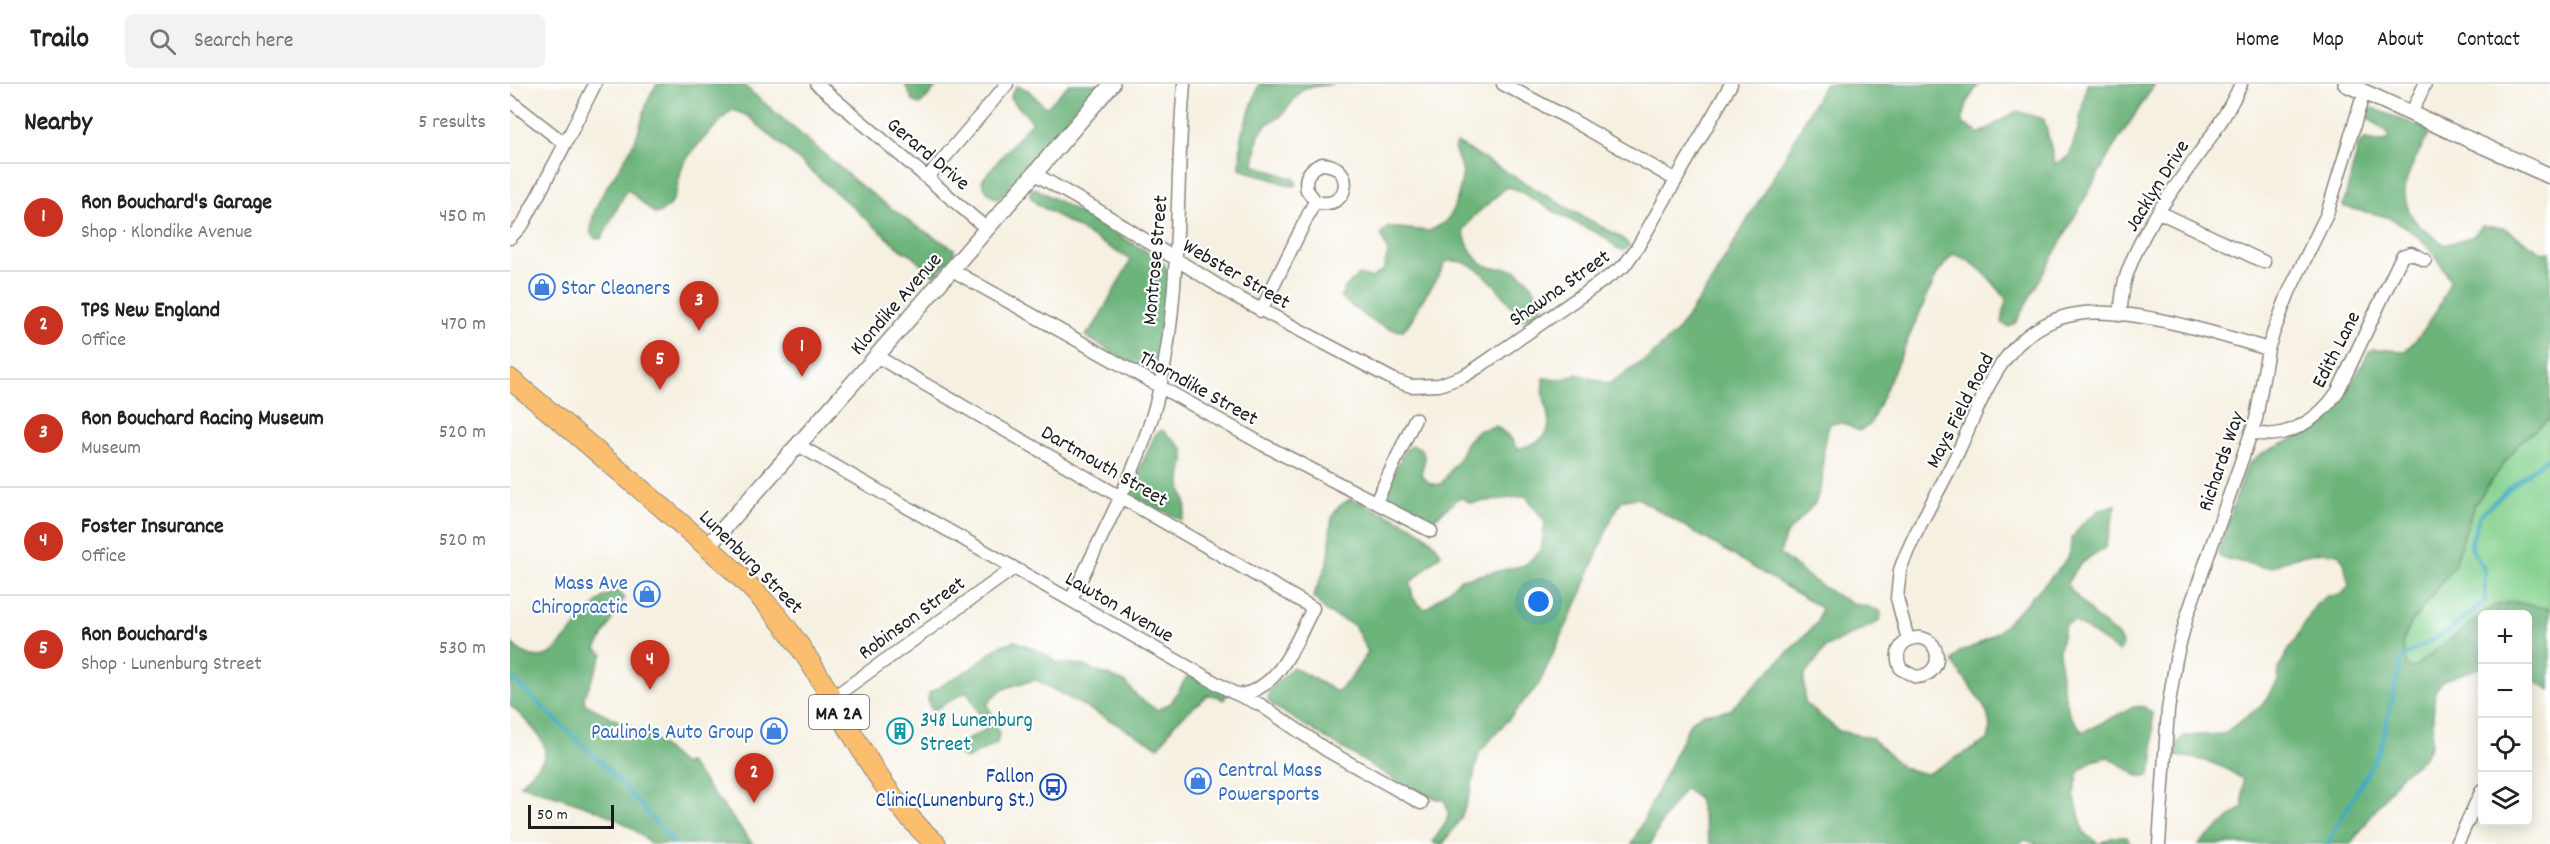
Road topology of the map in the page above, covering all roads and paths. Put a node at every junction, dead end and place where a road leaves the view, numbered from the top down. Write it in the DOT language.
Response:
graph roads {
  1 [pos="596,84"];
  2 [pos="817,84"];
  3 [pos="1007,84"];
  4 [pos="1112,84"];
  5 [pos="1184,84"];
  6 [pos="1503,84"];
  7 [pos="1731,84"];
  8 [pos="2241,84"];
  9 [pos="2346,84"];
  10 [pos="2425,84"];
  11 [pos="510,101"];
  12 [pos="2361,102"];
  13 [pos="2411,114"];
  14 [pos="566,144"];
  15 [pos="1035,174"];
  16 [pos="2550,176"];
  17 [pos="928,177"];
  18 [pos="1676,180"];
  19 [pos="1315,201"];
  20 [pos="2159,212"];
  21 [pos="987,229"];
  22 [pos="510,238"];
  23 [pos="1175,260"];
  24 [pos="2425,260"];
  25 [pos="2264,262"];
  26 [pos="952,270"];
  27 [pos="1261,310"];
  28 [pos="2120,315"];
  29 [pos="2268,349"];
  30 [pos="876,356"];
  31 [pos="510,379"];
  32 [pos="1426,386"];
  33 [pos="1160,387"];
  34 [pos="1415,419"];
  35 [pos="2252,432"];
  36 [pos="798,445"];
  37 [pos="1119,496"];
  38 [pos="1376,502"];
  39 [pos="1431,531"];
  40 [pos="708,546"];
  41 [pos="1014,568"];
  42 [pos="1071,600"];
  43 [pos="1908,640"];
  44 [pos="1239,695"];
  45 [pos="831,699"];
  46 [pos="2478,799"];
  47 [pos="1420,804"];
  48 [pos="936,844"];
  49 [pos="2159,844"];
  50 [pos="2457,844"];
  1 -- 14 [label="street"];
  2 -- 17 [label="street, Gerard Drive"];
  3 -- 17 [label="street"];
  4 -- 15 [label="street, Klondike Avenue"];
  5 -- 23 [label="street, Montrose Street"];
  6 -- 18 [label="street"];
  7 -- 18 [label="street, Shawna Street"];
  8 -- 20 [label="street, Jacklyn Drive"];
  9 -- 13 [label="street"];
  10 -- 13 [label="street"];
  11 -- 14 [label="street"];
  12 -- 29 [label="street, Richards Way"];
  13 -- 16 [label="street"];
  14 -- 22 [label="street"];
  15 -- 21 [label="street, Klondike Avenue"];
  15 -- 23 [label="street, Webster Street"];
  17 -- 21 [label="street, Gerard Drive"];
  18 -- 32 [label="street, Shawna Street"];
  19 -- 27 [label="street"];
  20 -- 25 [label="street"];
  20 -- 28 [label="street, Jacklyn Drive"];
  21 -- 26 [label="street, Klondike Avenue"];
  23 -- 27 [label="street, Webster Street"];
  23 -- 33 [label="street, Montrose Street"];
  24 -- 35 [label="street, Edith Lane"];
  26 -- 30 [label="street, Klondike Avenue"];
  26 -- 33 [label="street, Thorndike Street"];
  27 -- 32 [label="street, Webster Street"];
  28 -- 29 [label="street, Mays Field Road"];
  28 -- 43 [label="street, Mays Field Road"];
  29 -- 35 [label="street, Richards Way"];
  30 -- 36 [label="street, Klondike Avenue"];
  30 -- 37 [label="street, Dartmouth Street"];
  31 -- 40 [label="main road, Lunenburg Street / MA 2A"];
  33 -- 37 [label="street, Montrose Street"];
  33 -- 38 [label="street, Thorndike Street"];
  34 -- 38 [label="street"];
  35 -- 49 [label="street, Richards Way"];
  36 -- 40 [label="street, Klondike Avenue"];
  36 -- 41 [label="street, Lawton Avenue"];
  37 -- 42 [label="street, Montrose Street"];
  37 -- 44 [label="street, Dartmouth Street"];
  38 -- 39 [label="street, Thorndike Street"];
  40 -- 45 [label="main road, Lunenburg Street / MA 2A"];
  41 -- 42 [label="street, Lawton Avenue"];
  41 -- 45 [label="street, Robinson Street"];
  42 -- 44 [label="street, Lawton Avenue"];
  44 -- 47 [label="street, Lawton Avenue"];
  45 -- 48 [label="main road, Lunenburg Street / MA 2A"];
  46 -- 50 [label="street"];
}
